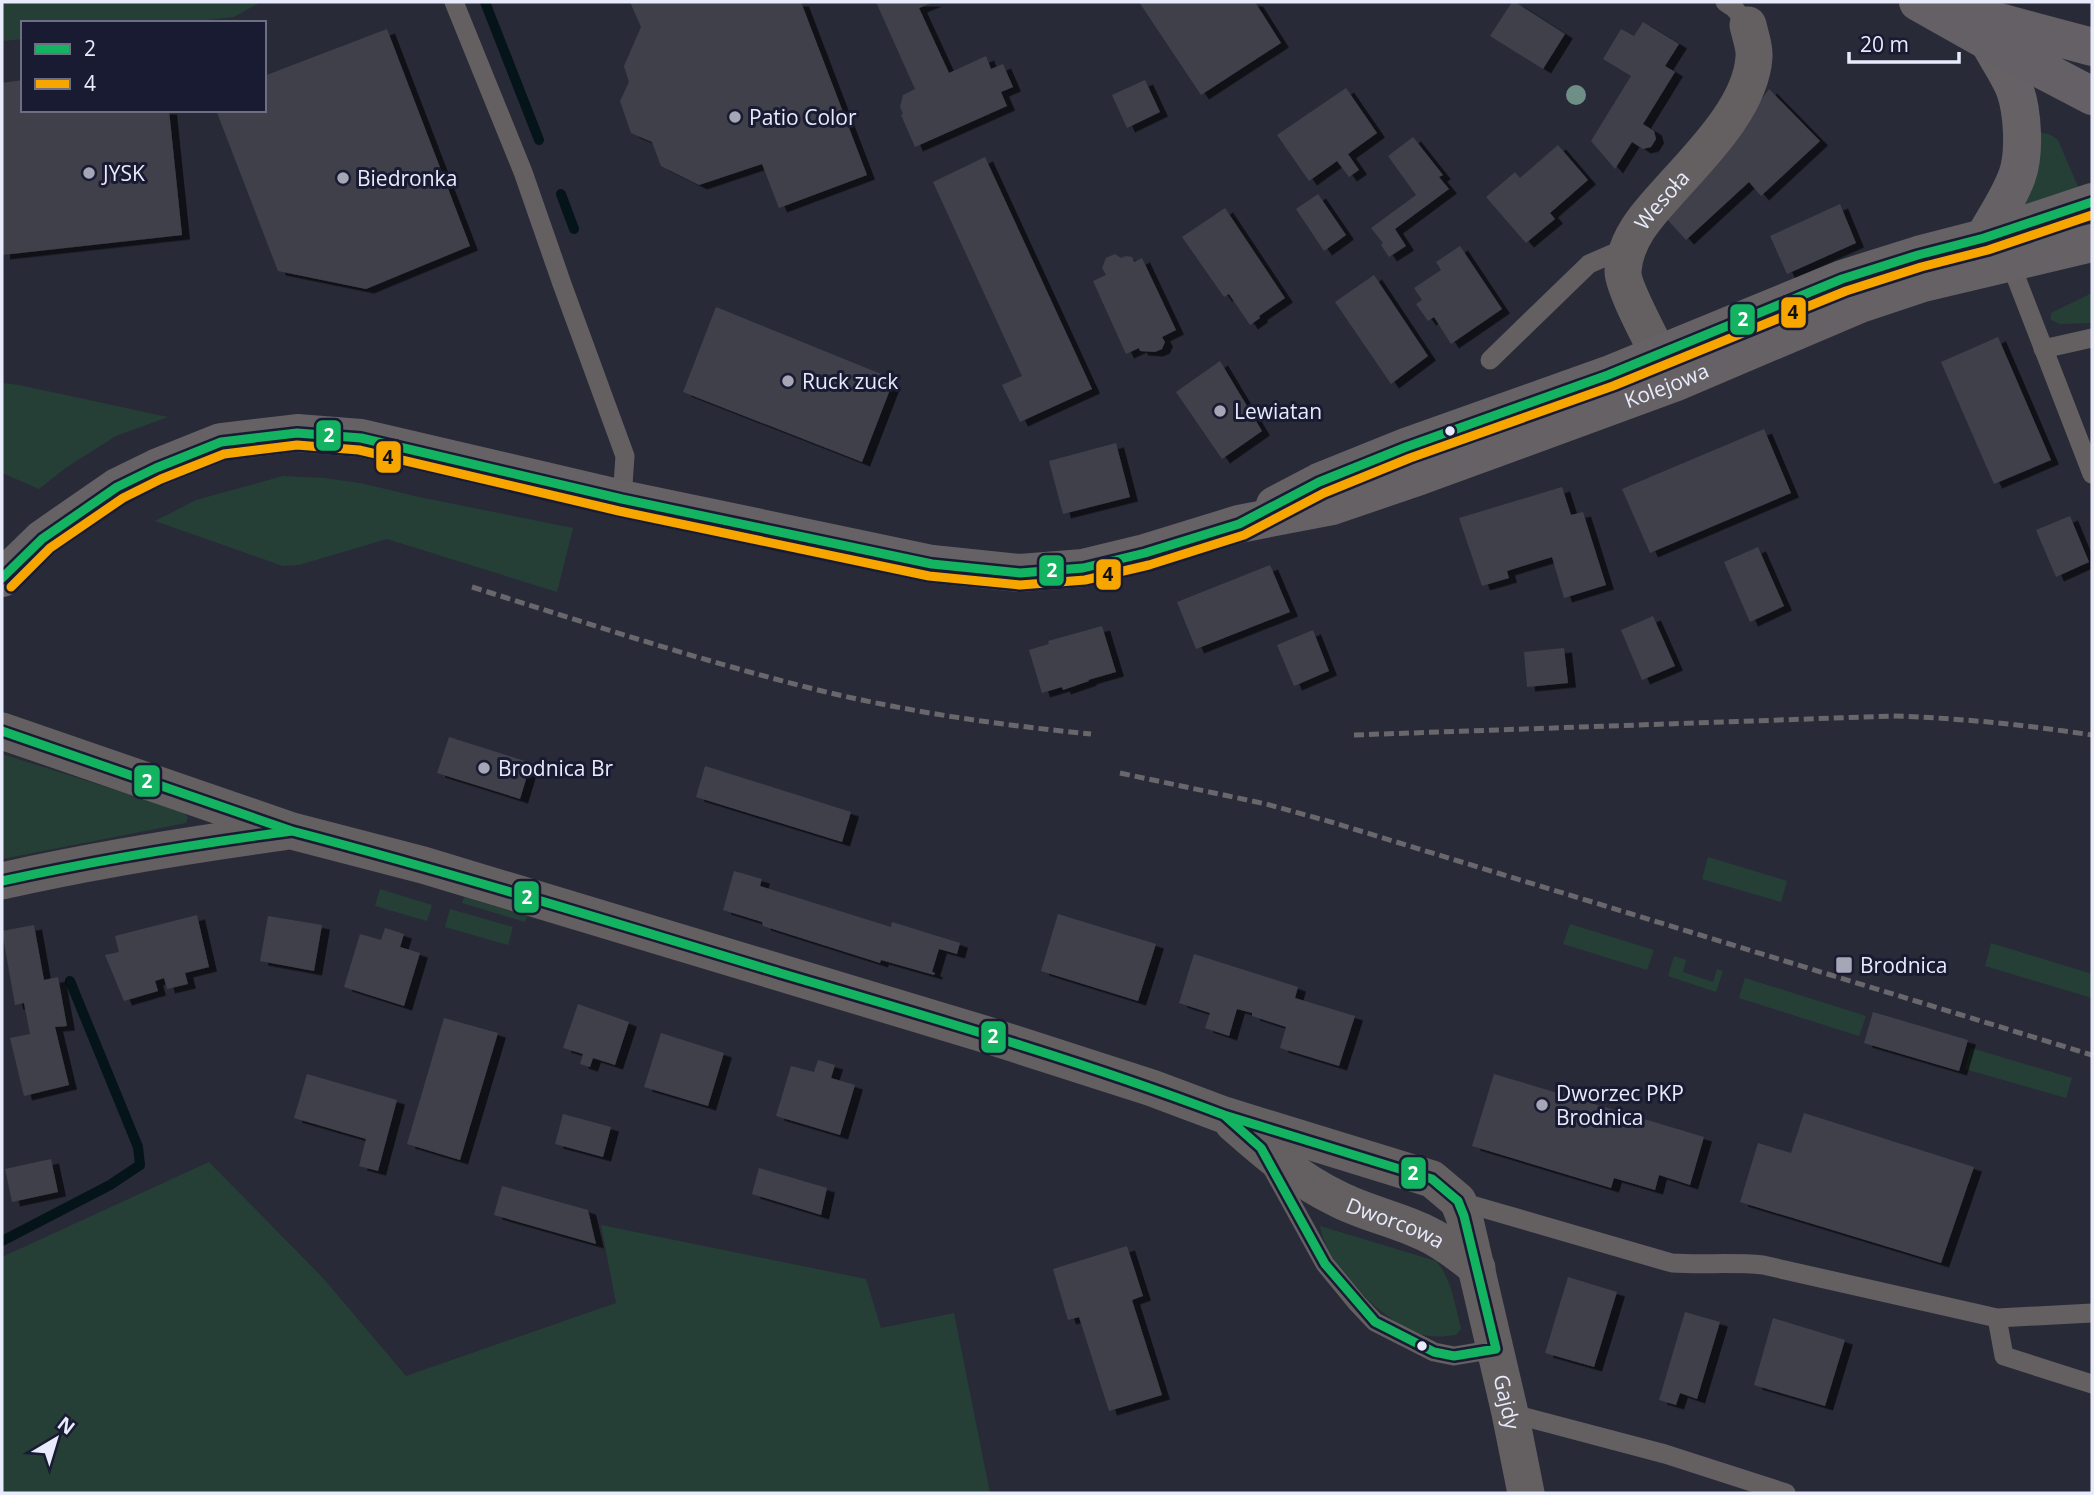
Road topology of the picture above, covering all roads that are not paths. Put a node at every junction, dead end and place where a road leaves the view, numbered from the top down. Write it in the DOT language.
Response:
graph roads {
  1 [pos="454,2"];
  2 [pos="1918,2"];
  3 [pos="1926,2"];
  4 [pos="1736,14"];
  5 [pos="1989,42"];
  6 [pos="2092,47"];
  7 [pos="2092,96"];
  8 [pos="2092,202"];
  9 [pos="2092,243"];
  10 [pos="1628,247"];
  11 [pos="1997,250"];
  12 [pos="2092,338"];
  13 [pos="2043,349"];
  14 [pos="1490,360"];
  15 [pos="1666,368"];
  16 [pos="2092,474"];
  17 [pos="622,499"];
  18 [pos="2,578"];
  19 [pos="2,731"];
  20 [pos="292,831"];
  21 [pos="2,881"];
  22 [pos="1224,1115"];
  23 [pos="1261,1148"];
  24 [pos="1458,1201"];
  25 [pos="1477,1268"];
  26 [pos="2092,1313"];
  27 [pos="1997,1318"];
  28 [pos="1496,1349"];
  29 [pos="2092,1384"];
  30 [pos="1510,1413"];
  31 [pos="1526,1493"];
  32 [pos="1786,1493"];
  1 -- 17 [label="lane"];
  2 -- 5 [label="main road"];
  3 -- 6 [label="main road"];
  4 -- 10 [label="street, Wesoła"];
  5 -- 7 [label="main road"];
  5 -- 11 [label="street"];
  8 -- 11 [label="street, Kolejowa"];
  9 -- 11 [label="street, Kolejowa"];
  10 -- 14 [label="lane"];
  10 -- 15 [label="street, Wesoła"];
  11 -- 13 [label="lane"];
  11 -- 15 [label="street, Kolejowa"];
  12 -- 13 [label="lane"];
  13 -- 16 [label="lane"];
  15 -- 17 [label="street, Kolejowa"];
  17 -- 18 [label="street, Kolejowa"];
  19 -- 20 [label="street, Dworcowa"];
  20 -- 21 [label="street, Dworcowa"];
  20 -- 22 [label="street, Dworcowa"];
  22 -- 23 [label="street, Dworcowa"];
  22 -- 24 [label="street, Dworcowa"];
  23 -- 25 [label="street, Dworcowa"];
  23 -- 28 [label="lane"];
  24 -- 25 [label="street, Dworcowa"];
  24 -- 27 [label="lane"];
  25 -- 28 [label="street, Gajdy"];
  26 -- 27 [label="lane"];
  27 -- 29 [label="lane"];
  28 -- 30 [label="street, Gajdy"];
  30 -- 31 [label="street, Gajdy"];
  30 -- 32 [label="lane"];
}
